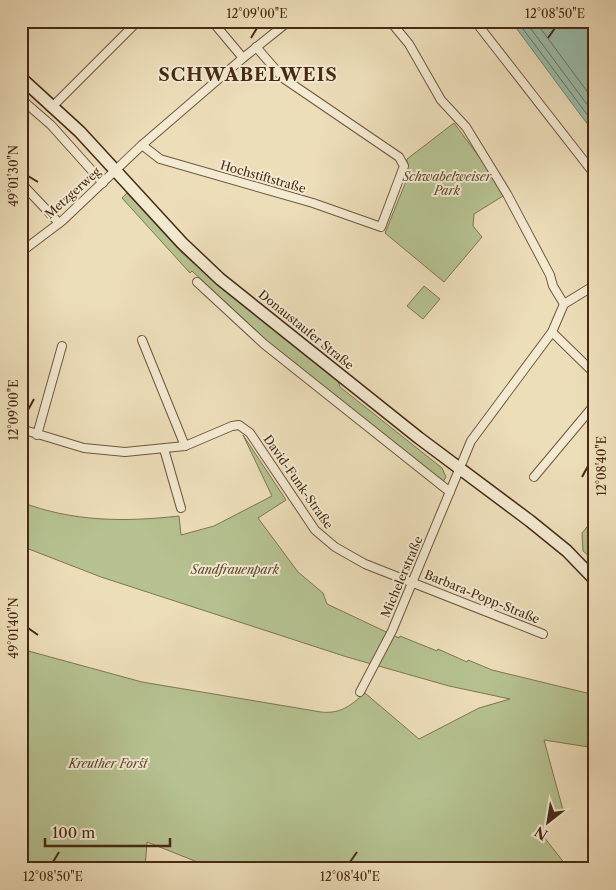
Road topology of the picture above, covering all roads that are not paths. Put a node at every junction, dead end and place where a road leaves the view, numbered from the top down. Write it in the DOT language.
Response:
graph roads {
  1 [pos="138,21"];
  2 [pos="212,21"];
  3 [pos="290,21"];
  4 [pos="390,21"];
  5 [pos="475,21"];
  6 [pos="256,48"];
  7 [pos="243,58"];
  8 [pos="21,78"];
  9 [pos="21,99"];
  10 [pos="53,106"];
  11 [pos="142,145"];
  12 [pos="116,170"];
  13 [pos="595,175"];
  14 [pos="21,183"];
  15 [pos="103,183"];
  16 [pos="59,223"];
  17 [pos="21,252"];
  18 [pos="197,282"];
  19 [pos="595,285"];
  20 [pos="564,304"];
  21 [pos="552,332"];
  22 [pos="142,340"];
  23 [pos="62,346"];
  24 [pos="595,374"];
  25 [pos="595,404"];
  26 [pos="21,429"];
  27 [pos="37,436"];
  28 [pos="184,446"];
  29 [pos="164,449"];
  30 [pos="460,469"];
  31 [pos="534,477"];
  32 [pos="450,492"];
  33 [pos="181,508"];
  34 [pos="595,580"];
  35 [pos="413,581"];
  36 [pos="543,634"];
  37 [pos="360,692"];
  1 -- 10 [label="street"];
  2 -- 7 [label="street"];
  3 -- 6 [label="street, Metzgerweg"];
  4 -- 20 [label="street"];
  5 -- 13 [label="street"];
  6 -- 7 [label="street, Metzgerweg"];
  6 -- 11 [label="street, Hochstiftstraße"];
  7 -- 11 [label="street, Metzgerweg"];
  8 -- 10 [label="main road, Donaustaufer Straße"];
  9 -- 15 [label="street"];
  10 -- 12 [label="main road, Donaustaufer Straße"];
  11 -- 12 [label="street, Metzgerweg"];
  12 -- 15 [label="street, Metzgerweg"];
  12 -- 30 [label="main road, Donaustaufer Straße"];
  14 -- 16 [label="street"];
  15 -- 16 [label="street, Metzgerweg"];
  16 -- 17 [label="street, Metzgerweg"];
  18 -- 32 [label="street"];
  19 -- 20 [label="street"];
  20 -- 21 [label="street, Michelerstraße"];
  21 -- 24 [label="street"];
  21 -- 30 [label="street, Michelerstraße"];
  22 -- 28 [label="street"];
  23 -- 27 [label="street"];
  25 -- 31 [label="street"];
  26 -- 27 [label="street, David-Funk-Straße"];
  27 -- 29 [label="street, David-Funk-Straße"];
  28 -- 29 [label="street, David-Funk-Straße"];
  28 -- 35 [label="street, David-Funk-Straße"];
  29 -- 33 [label="street"];
  30 -- 32 [label="street, Michelerstraße"];
  30 -- 34 [label="main road, Donaustaufer Straße"];
  32 -- 35 [label="street, Michelerstraße"];
  35 -- 36 [label="street, Barbara-Popp-Straße"];
  35 -- 37 [label="street, Michelerstraße"];
}
